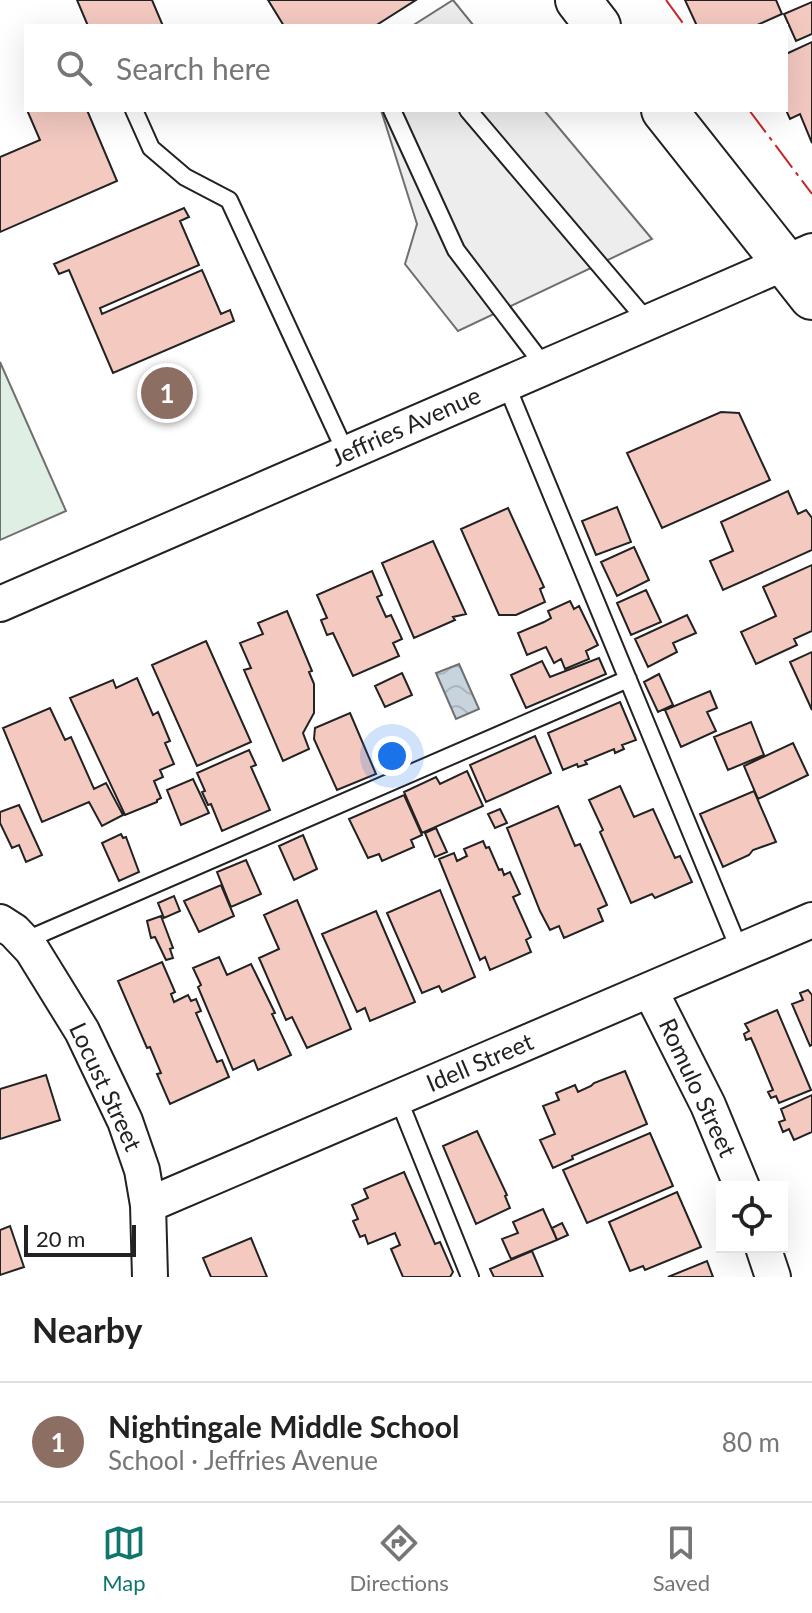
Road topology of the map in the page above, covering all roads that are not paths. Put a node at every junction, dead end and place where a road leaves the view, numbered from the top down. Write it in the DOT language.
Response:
graph roads {
  1 [pos="135,112"];
  2 [pos="393,112"];
  3 [pos="470,112"];
  4 [pos="666,112"];
  5 [pos="798,257"];
  6 [pos="812,297"];
  7 [pos="648,322"];
  8 [pos="545,367"];
  9 [pos="506,384"];
  10 [pos="346,453"];
  11 [pos="0,604"];
  12 [pos="628,679"];
  13 [pos="812,920"];
  14 [pos="12,932"];
  15 [pos="740,951"];
  16 [pos="650,990"];
  17 [pos="398,1098"];
  18 [pos="740,1181"];
  19 [pos="148,1205"];
  20 [pos="765,1253"];
  21 [pos="150,1277"];
  22 [pos="470,1277"];
  23 [pos="773,1277"];
  1 -- 10 [label="lane"];
  2 -- 8 [label="lane"];
  3 -- 7 [label="lane"];
  4 -- 5 [label="street"];
  5 -- 6 [label="street"];
  5 -- 7 [label="street, Jeffries Avenue"];
  7 -- 8 [label="street, Jeffries Avenue"];
  8 -- 9 [label="street, Jeffries Avenue"];
  9 -- 10 [label="street, Jeffries Avenue"];
  9 -- 12 [label="lane"];
  10 -- 11 [label="street, Jeffries Avenue"];
  12 -- 14 [label="lane"];
  12 -- 15 [label="lane"];
  13 -- 15 [label="street, Idell Street"];
  14 -- 19 [label="street, Locust Street"];
  15 -- 16 [label="street, Idell Street"];
  16 -- 17 [label="street, Idell Street"];
  16 -- 18 [label="street, Romulo Street"];
  17 -- 19 [label="street, Idell Street"];
  17 -- 22 [label="lane"];
  19 -- 21 [label="street, Locust Street"];
  20 -- 23 [label="street"];
}
